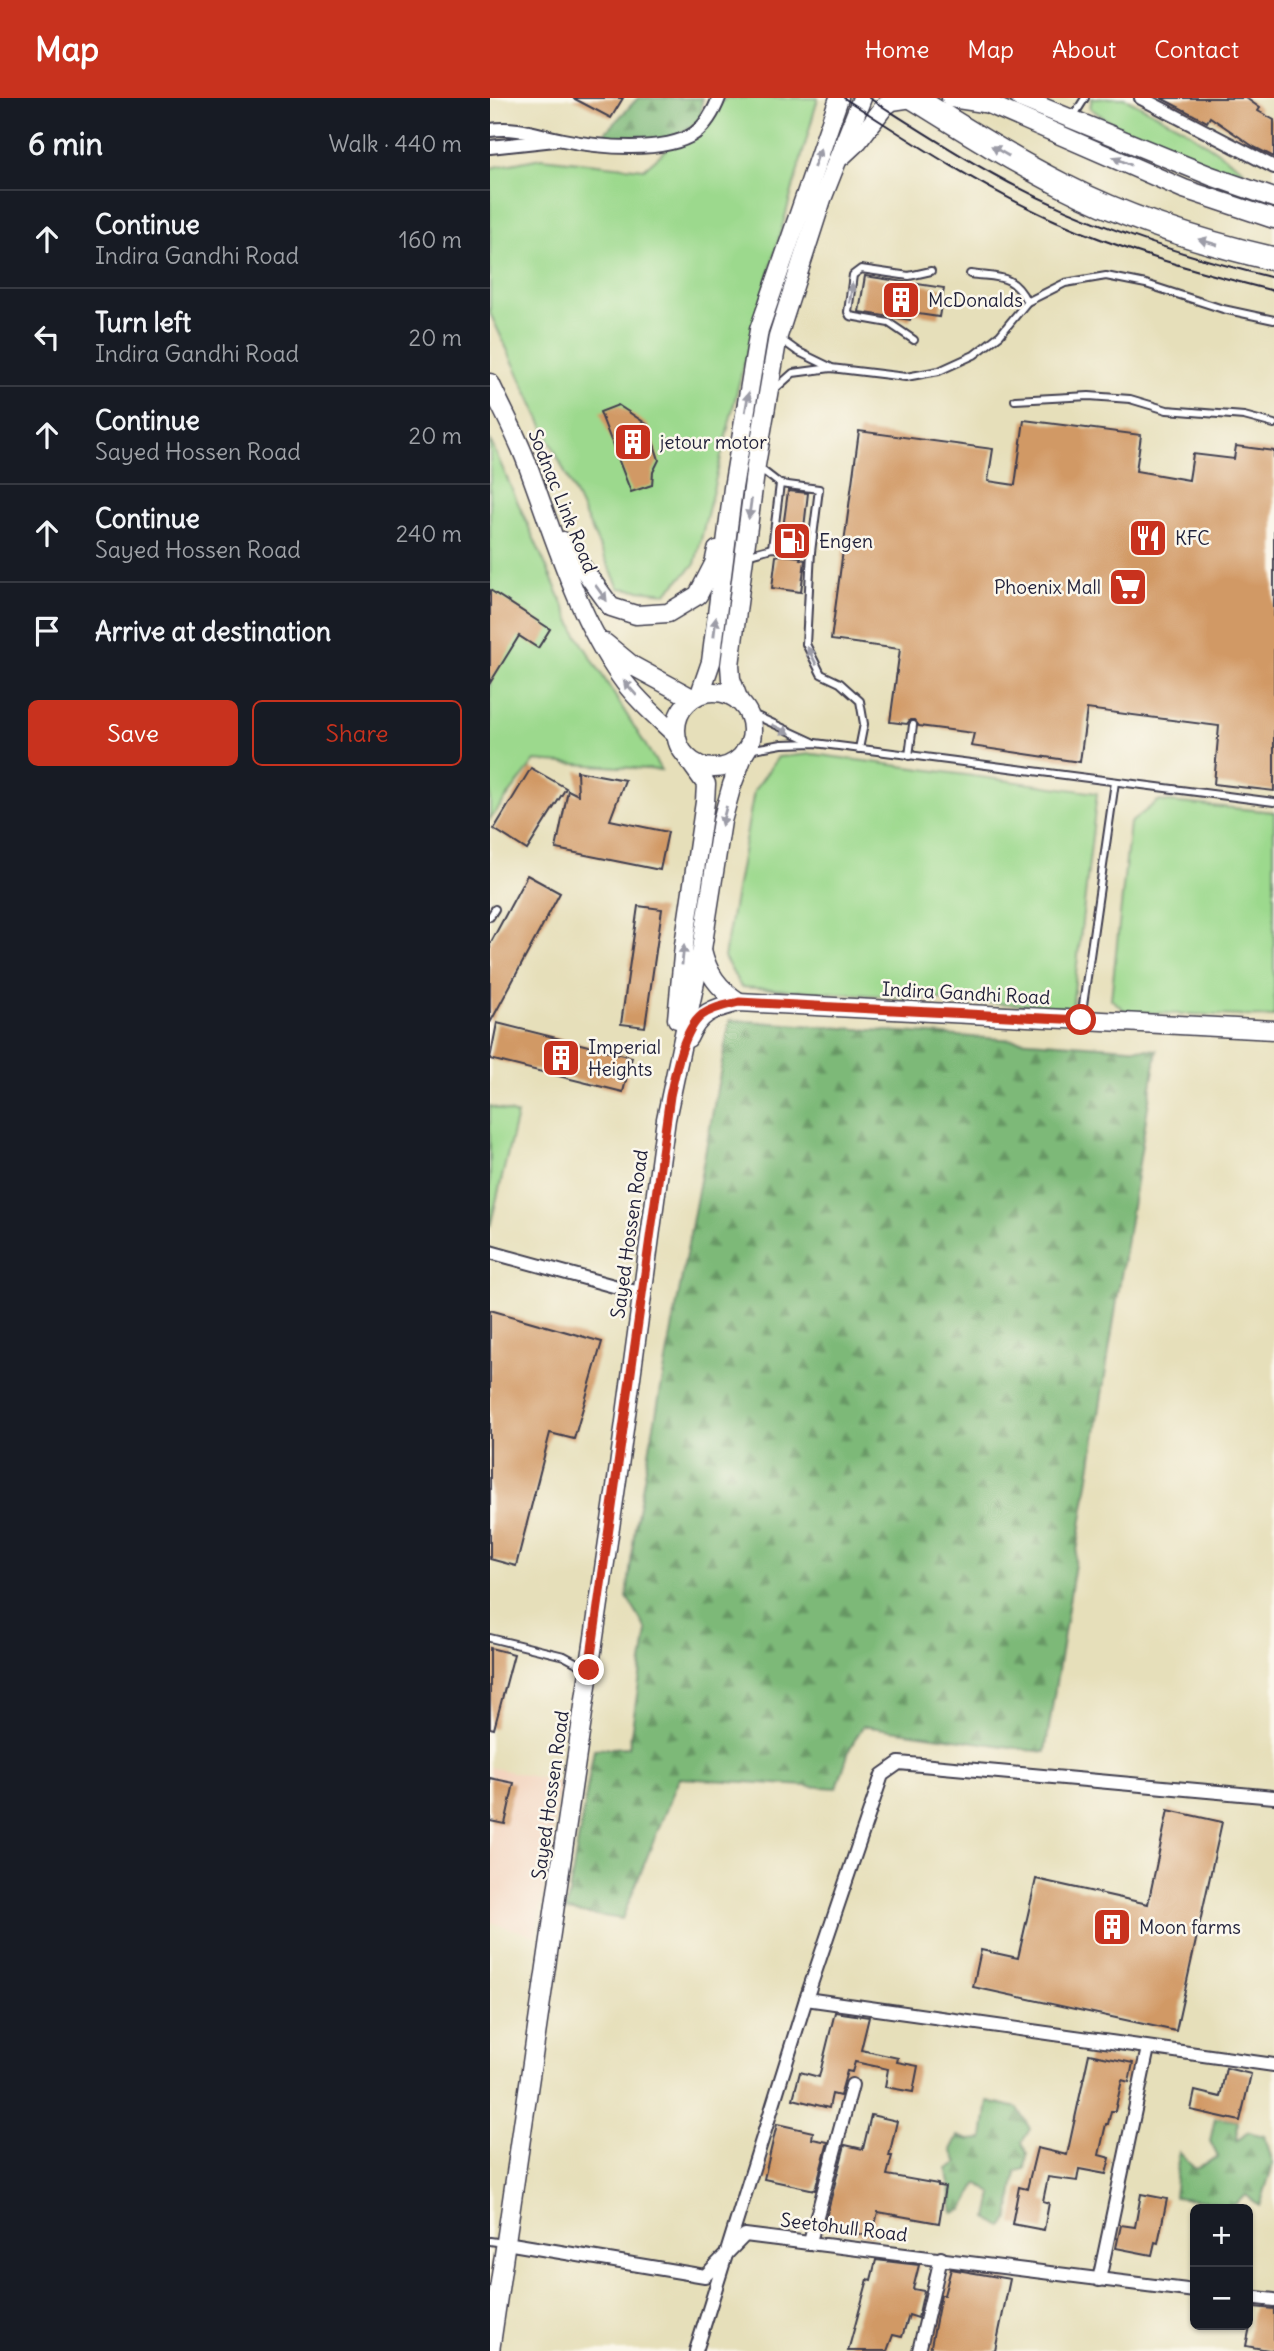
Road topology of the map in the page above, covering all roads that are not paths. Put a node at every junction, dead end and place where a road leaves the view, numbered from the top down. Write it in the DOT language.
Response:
graph roads {
  1 [pos="719,98"];
  2 [pos="829,98"];
  3 [pos="839,98"];
  4 [pos="862,98"];
  5 [pos="913,98"];
  6 [pos="951,98"];
  7 [pos="1020,98"];
  8 [pos="1041,98"];
  9 [pos="1085,98"];
  10 [pos="1141,98"];
  11 [pos="979,101"];
  12 [pos="1068,117"];
  13 [pos="829,122"];
  14 [pos="490,130"];
  15 [pos="562,140"];
  16 [pos="490,147"];
  17 [pos="840,158"];
  18 [pos="1274,167"];
  19 [pos="1274,198"];
  20 [pos="1274,219"];
  21 [pos="1274,259"];
  22 [pos="931,271"];
  23 [pos="970,274"];
  24 [pos="1027,302"];
  25 [pos="1274,320"];
  26 [pos="778,336"];
  27 [pos="914,340"];
  28 [pos="831,368"];
  29 [pos="490,383"];
  30 [pos="768,395"];
  31 [pos="1015,400"];
  32 [pos="1274,424"];
  33 [pos="756,466"];
  34 [pos="780,484"];
  35 [pos="733,488"];
  36 [pos="546,519"];
  37 [pos="772,548"];
  38 [pos="811,552"];
  39 [pos="743,556"];
  40 [pos="594,634"];
  41 [pos="696,696"];
  42 [pos="743,707"];
  43 [pos="913,725"];
  44 [pos="675,734"];
  45 [pos="815,743"];
  46 [pos="859,749"];
  47 [pos="746,751"];
  48 [pos="909,756"];
  49 [pos="688,759"];
  50 [pos="1115,782"];
  51 [pos="1274,802"];
  52 [pos="495,909"];
  53 [pos="490,917"];
  54 [pos="702,948"];
  55 [pos="739,1002"];
  56 [pos="1081,1020"];
  57 [pos="1274,1030"];
  58 [pos="678,1059"];
  59 [pos="670,1096"];
  60 [pos="490,1252"];
  61 [pos="643,1294"];
  62 [pos="490,1638"];
  63 [pos="589,1670"];
  64 [pos="1274,1797"];
  65 [pos="806,1999"];
  66 [pos="1148,2048"];
  67 [pos="1274,2065"];
  68 [pos="852,2085"];
  69 [pos="498,2242"];
  70 [pos="810,2242"];
  71 [pos="726,2255"];
  72 [pos="941,2258"];
  73 [pos="1099,2280"];
  74 [pos="1190,2290"];
  75 [pos="1253,2298"];
  76 [pos="1274,2300"];
  77 [pos="490,2351"];
  78 [pos="695,2351"];
  79 [pos="919,2351"];
  1 -- 15 [label="street"];
  2 -- 13 [label="main road"];
  3 -- 13 [label="main road"];
  4 -- 17 [label="main road"];
  5 -- 17 [label="main road"];
  21 -- 5 [label="highway, one-way"];
  6 -- 11 [label="main road"];
  7 -- 12 [label="main road"];
  8 -- 12 [label="main road"];
  9 -- 12 [label="lane"];
  10 -- 18 [label="street"];
  20 -- 11 [label="main road, one-way"];
  12 -- 19 [label="main road"];
  35 -- 13 [label="main road, one-way"];
  14 -- 15 [label="street"];
  15 -- 16 [label="street"];
  17 -- 26 [label="main road"];
  27 -- 22 [label="lane, one-way"];
  23 -- 24 [label="lane"];
  24 -- 25 [label="lane"];
  24 -- 28 [label="lane"];
  26 -- 28 [label="lane"];
  26 -- 30 [label="main road"];
  28 -- 30 [label="lane"];
  29 -- 36 [label="main road, Sodnac Link Road"];
  30 -- 33 [label="main road"];
  31 -- 32 [label="lane"];
  33 -- 34 [label="lane"];
  33 -- 39 [label="main road, one-way"];
  34 -- 37 [label="lane"];
  34 -- 38 [label="lane"];
  36 -- 35 [label="main road, one-way"];
  41 -- 35 [label="main road, one-way"];
  36 -- 40 [label="main road, Sodnac Link Road"];
  37 -- 38 [label="lane"];
  37 -- 39 [label="lane"];
  46 -- 38 [label="lane, one-way"];
  39 -- 42 [label="main road"];
  40 -- 41 [label="main road, Sodnac Link Road"];
  44 -- 40 [label="main road, Sodnac Link Road, one-way"];
  41 -- 42 [label="main road"];
  41 -- 44 [label="main road"];
  42 -- 45 [label="lane, one-way"];
  42 -- 47 [label="main road"];
  43 -- 48 [label="lane"];
  44 -- 49 [label="main road"];
  45 -- 46 [label="lane"];
  45 -- 47 [label="lane"];
  46 -- 48 [label="lane"];
  47 -- 49 [label="main road"];
  47 -- 54 [label="main road, one-way"];
  48 -- 50 [label="lane"];
  59 -- 49 [label="main road, one-way"];
  50 -- 51 [label="lane"];
  50 -- 56 [label="lane"];
  52 -- 53 [label="lane"];
  54 -- 55 [label="main road"];
  54 -- 58 [label="main road"];
  55 -- 56 [label="main road, Indira Gandhi Road"];
  55 -- 58 [label="main road, Indira Gandhi Road"];
  56 -- 57 [label="main road, Indira Gandhi Road"];
  58 -- 59 [label="main road"];
  59 -- 61 [label="main road, Sayed Hossen Road"];
  60 -- 61 [label="street"];
  61 -- 63 [label="main road, Sayed Hossen Road"];
  62 -- 63 [label="lane"];
  63 -- 69 [label="main road, Sayed Hossen Road"];
  64 -- 65 [label="street"];
  65 -- 66 [label="street"];
  65 -- 71 [label="street"];
  66 -- 67 [label="street"];
  66 -- 73 [label="street"];
  68 -- 70 [label="street"];
  69 -- 71 [label="street, Seetohull Road"];
  69 -- 77 [label="main road, Sayed Hossen Road"];
  70 -- 71 [label="street, Seetohull Road"];
  70 -- 72 [label="street, Seetohull Road"];
  71 -- 78 [label="street"];
  72 -- 73 [label="street, Seetohull Road"];
  72 -- 79 [label="street"];
  73 -- 74 [label="street, Seetohull Road"];
  75 -- 76 [label="street"];
}
